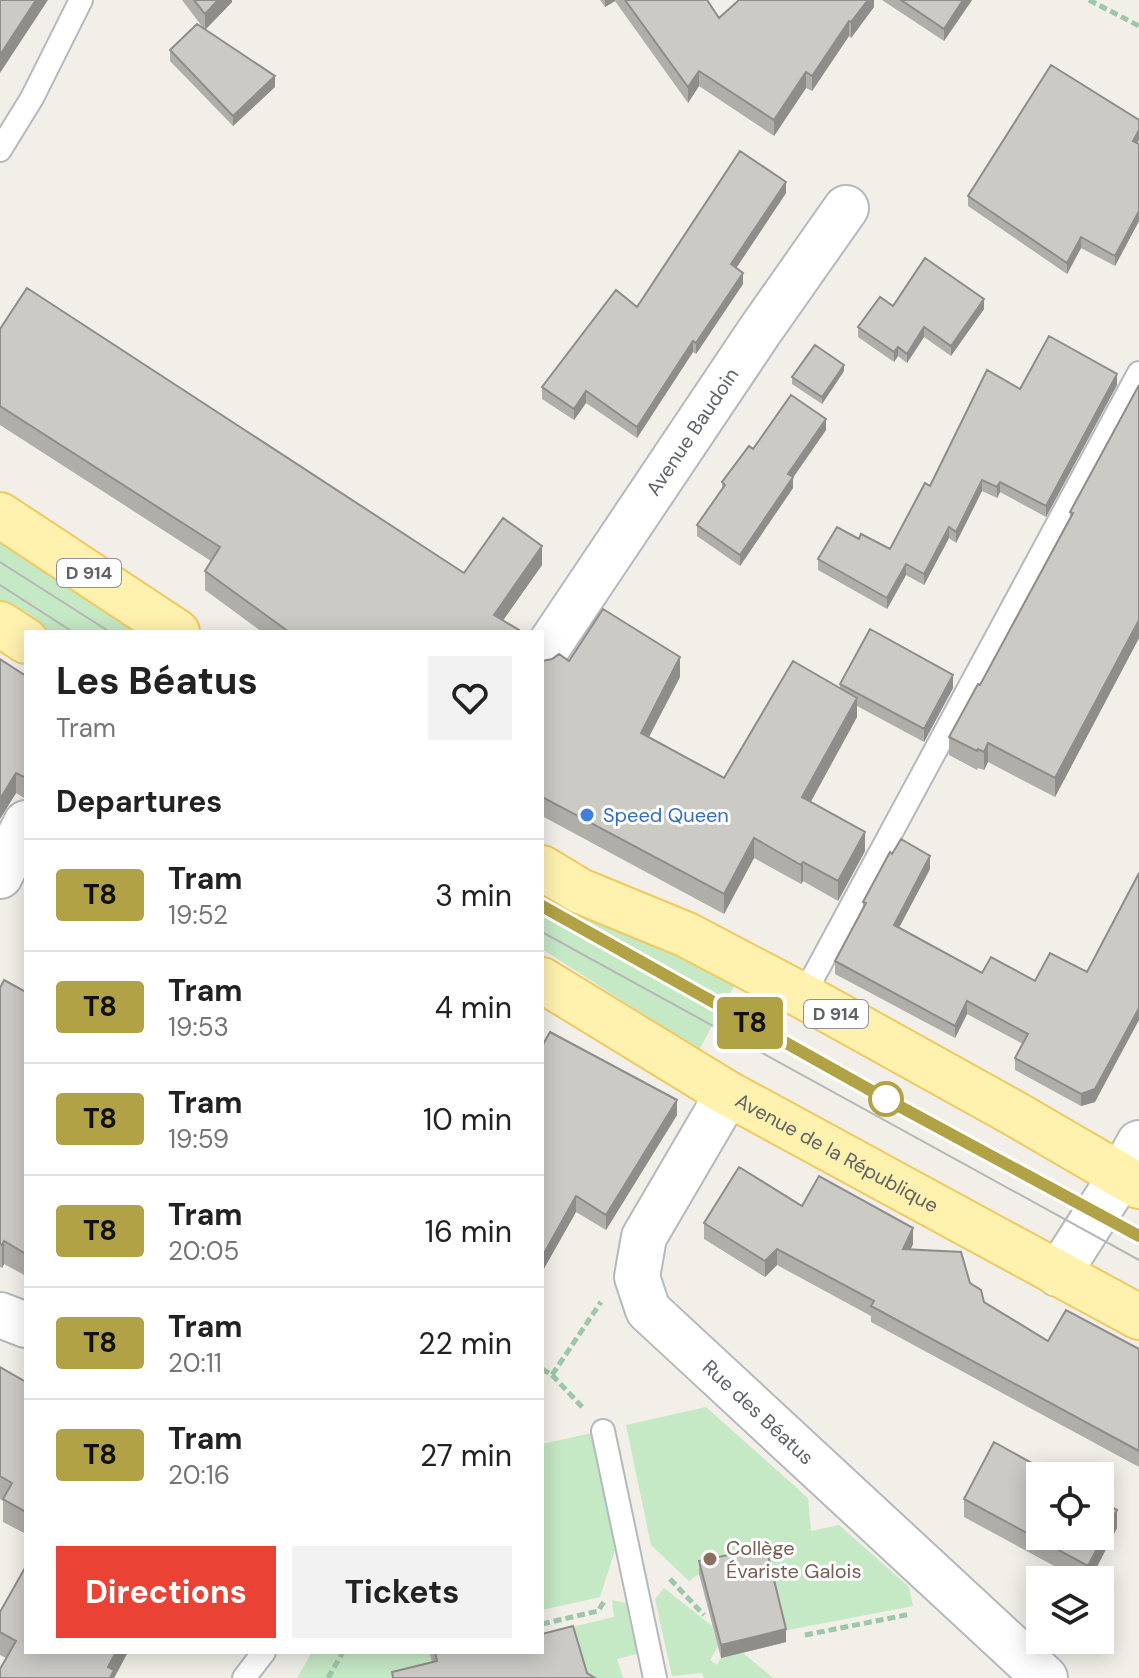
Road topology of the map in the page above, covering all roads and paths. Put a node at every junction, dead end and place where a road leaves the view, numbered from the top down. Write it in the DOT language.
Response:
graph roads {
  1 [pos="81,0"];
  2 [pos="1089,0"];
  3 [pos="1139,26"];
  4 [pos="0,150"];
  5 [pos="846,208"];
  6 [pos="1139,373"];
  7 [pos="0,515"];
  8 [pos="0,624"];
  9 [pos="174,630"];
  10 [pos="24,640"];
  11 [pos="544,653"];
  12 [pos="24,827"];
  13 [pos="544,869"];
  14 [pos="0,876"];
  15 [pos="544,981"];
  16 [pos="803,996"];
  17 [pos="725,1092"];
  18 [pos="1133,1168"];
  19 [pos="1058,1274"];
  20 [pos="602,1300"];
  21 [pos="0,1315"];
  22 [pos="1139,1317"];
  23 [pos="24,1324"];
  24 [pos="544,1370"];
  25 [pos="552,1375"];
  26 [pos="603,1431"];
  27 [pos="630,1558"];
  28 [pos="942,1582"];
  29 [pos="544,1624"];
  30 [pos="805,1635"];
  31 [pos="262,1654"];
  32 [pos="342,1654"];
  33 [pos="244,1678"];
  34 [pos="328,1678"];
  35 [pos="655,1678"];
  36 [pos="1045,1678"];
  1 -- 4 [label="lane"];
  2 -- 3 [label="path"];
  5 -- 11 [label="street, Avenue Baudoin"];
  6 -- 16 [label="lane"];
  7 -- 9 [label="main road, D 914"];
  8 -- 10 [label="main road"];
  12 -- 14 [label="street"];
  13 -- 16 [label="main road, D 914"];
  15 -- 17 [label="main road, Avenue de la République"];
  16 -- 18 [label="main road, D 914"];
  17 -- 19 [label="main road, Avenue de la République"];
  17 -- 28 [label="street, Rue des Béatus"];
  18 -- 19 [label="street"];
  19 -- 22 [label="main road, Avenue de la République"];
  20 -- 25 [label="path"];
  21 -- 23 [label="street"];
  24 -- 25 [label="path"];
  25 -- 26 [label="path"];
  26 -- 27 [label="lane"];
  27 -- 29 [label="path"];
  27 -- 35 [label="lane"];
  28 -- 30 [label="path"];
  28 -- 36 [label="street, Rue des Béatus"];
  31 -- 33 [label="lane"];
  32 -- 34 [label="path"];
}
